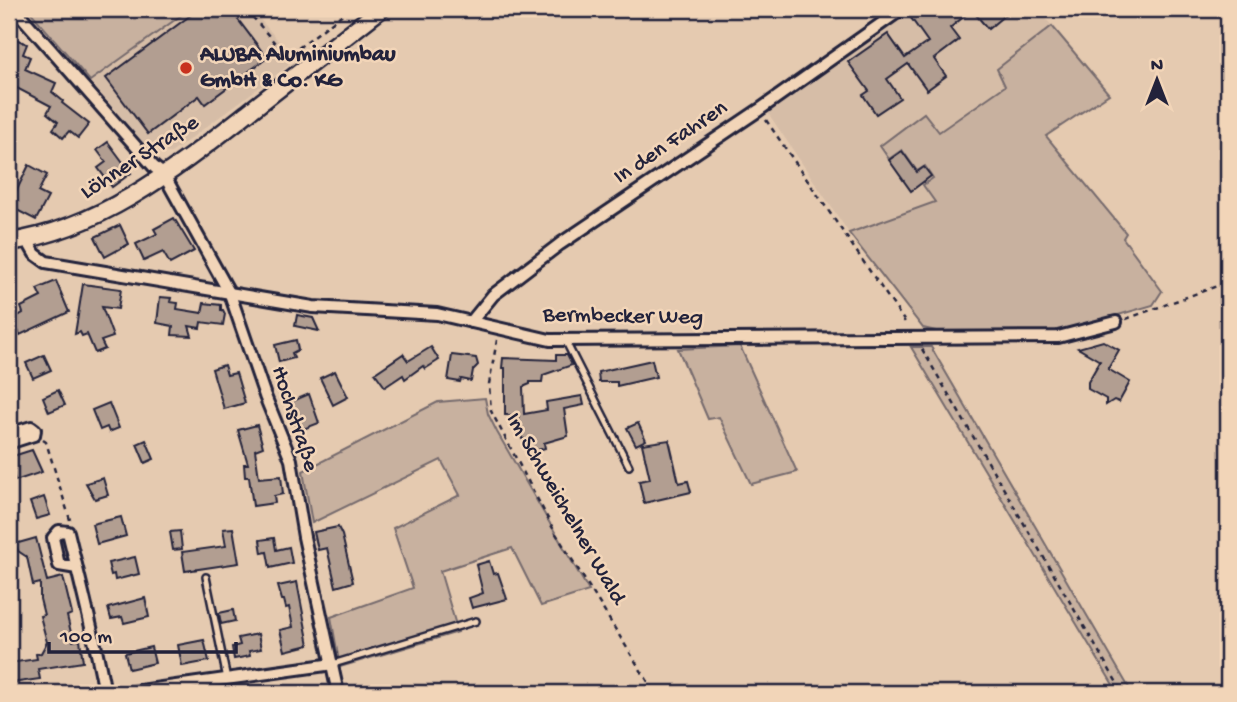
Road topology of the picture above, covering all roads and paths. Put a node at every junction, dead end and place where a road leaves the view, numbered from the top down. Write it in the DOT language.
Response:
graph roads {
  1 [pos="15,9"];
  2 [pos="246,9"];
  3 [pos="381,9"];
  4 [pos="902,9"];
  5 [pos="299,73"];
  6 [pos="759,110"];
  7 [pos="164,175"];
  8 [pos="27,240"];
  9 [pos="9,242"];
  10 [pos="1228,282"];
  11 [pos="230,294"];
  12 [pos="471,322"];
  13 [pos="1116,322"];
  14 [pos="499,330"];
  15 [pos="915,337"];
  16 [pos="565,340"];
  17 [pos="9,434"];
  18 [pos="34,435"];
  19 [pos="9,443"];
  20 [pos="629,466"];
  21 [pos="68,532"];
  22 [pos="206,577"];
  23 [pos="476,621"];
  24 [pos="333,664"];
  25 [pos="227,679"];
  26 [pos="104,693"];
  27 [pos="126,693"];
  28 [pos="338,693"];
  29 [pos="655,693"];
  30 [pos="1124,693"];
  1 -- 7 [label="street, Hochstraße"];
  2 -- 5 [label="path"];
  3 -- 5 [label="main road, Löhner Straße"];
  4 -- 6 [label="street, In den Fahren"];
  5 -- 7 [label="main road, Löhner Straße"];
  6 -- 12 [label="street, In den Fahren"];
  6 -- 15 [label="path"];
  7 -- 8 [label="main road, Löhner Straße"];
  7 -- 11 [label="street, Hochstraße"];
  8 -- 9 [label="main road, Löhner Straße"];
  8 -- 11 [label="street, Bermbecker Weg"];
  10 -- 13 [label="path"];
  11 -- 12 [label="street, Bermbecker Weg"];
  11 -- 24 [label="street, Hochstraße"];
  12 -- 14 [label="street, Bermbecker Weg"];
  13 -- 15 [label="street, Bermbecker Weg"];
  14 -- 16 [label="street, Bermbecker Weg"];
  14 -- 29 [label="path, Im Schweichelner Wald"];
  15 -- 16 [label="street, Bermbecker Weg"];
  15 -- 30 [label="path"];
  16 -- 20 [label="lane"];
  17 -- 18 [label="street"];
  18 -- 19 [label="street"];
  18 -- 21 [label="path"];
  21 -- 26 [label="street"];
  22 -- 25 [label="lane"];
  23 -- 24 [label="lane"];
  24 -- 25 [label="street"];
  24 -- 28 [label="street, Hochstraße"];
  25 -- 27 [label="street"];
}
